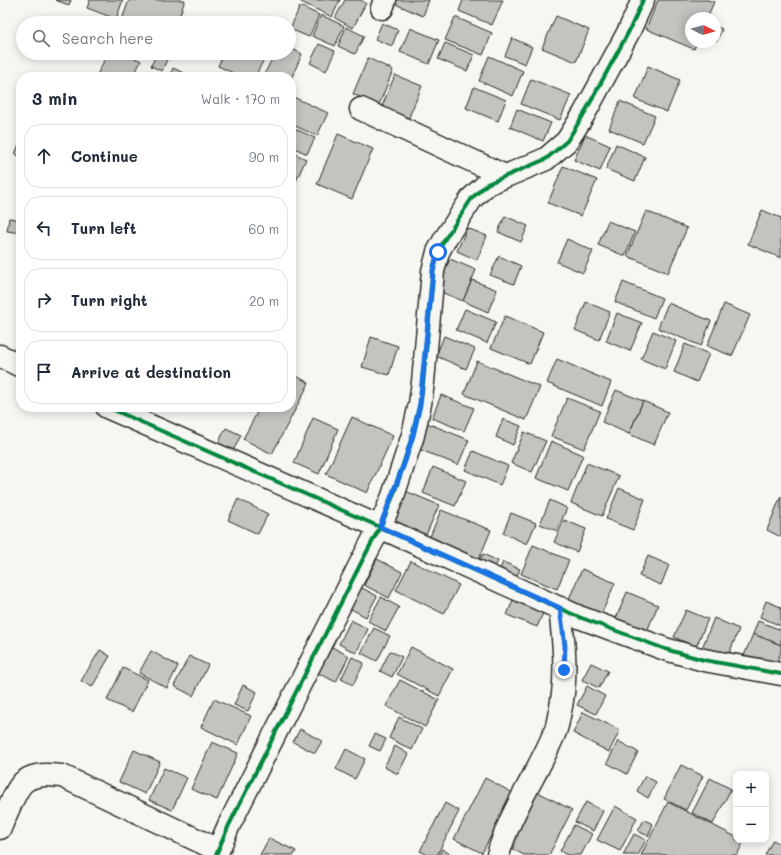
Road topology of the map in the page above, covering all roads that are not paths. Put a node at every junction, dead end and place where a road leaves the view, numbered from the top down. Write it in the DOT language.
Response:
graph roads {
  1 [pos="643,0"];
  2 [pos="361,109"];
  3 [pos="505,176"];
  4 [pos="0,356"];
  5 [pos="16,364"];
  6 [pos="118,412"];
  7 [pos="380,527"];
  8 [pos="560,608"];
  9 [pos="781,674"];
  10 [pos="0,828"];
  11 [pos="217,853"];
  12 [pos="498,855"];
  1 -- 3 [label="street"];
  2 -- 3 [label="street"];
  3 -- 7 [label="street"];
  4 -- 5 [label="street"];
  6 -- 7 [label="street"];
  7 -- 8 [label="street"];
  7 -- 11 [label="street"];
  8 -- 9 [label="street"];
  8 -- 12 [label="street"];
  10 -- 11 [label="street"];
}
